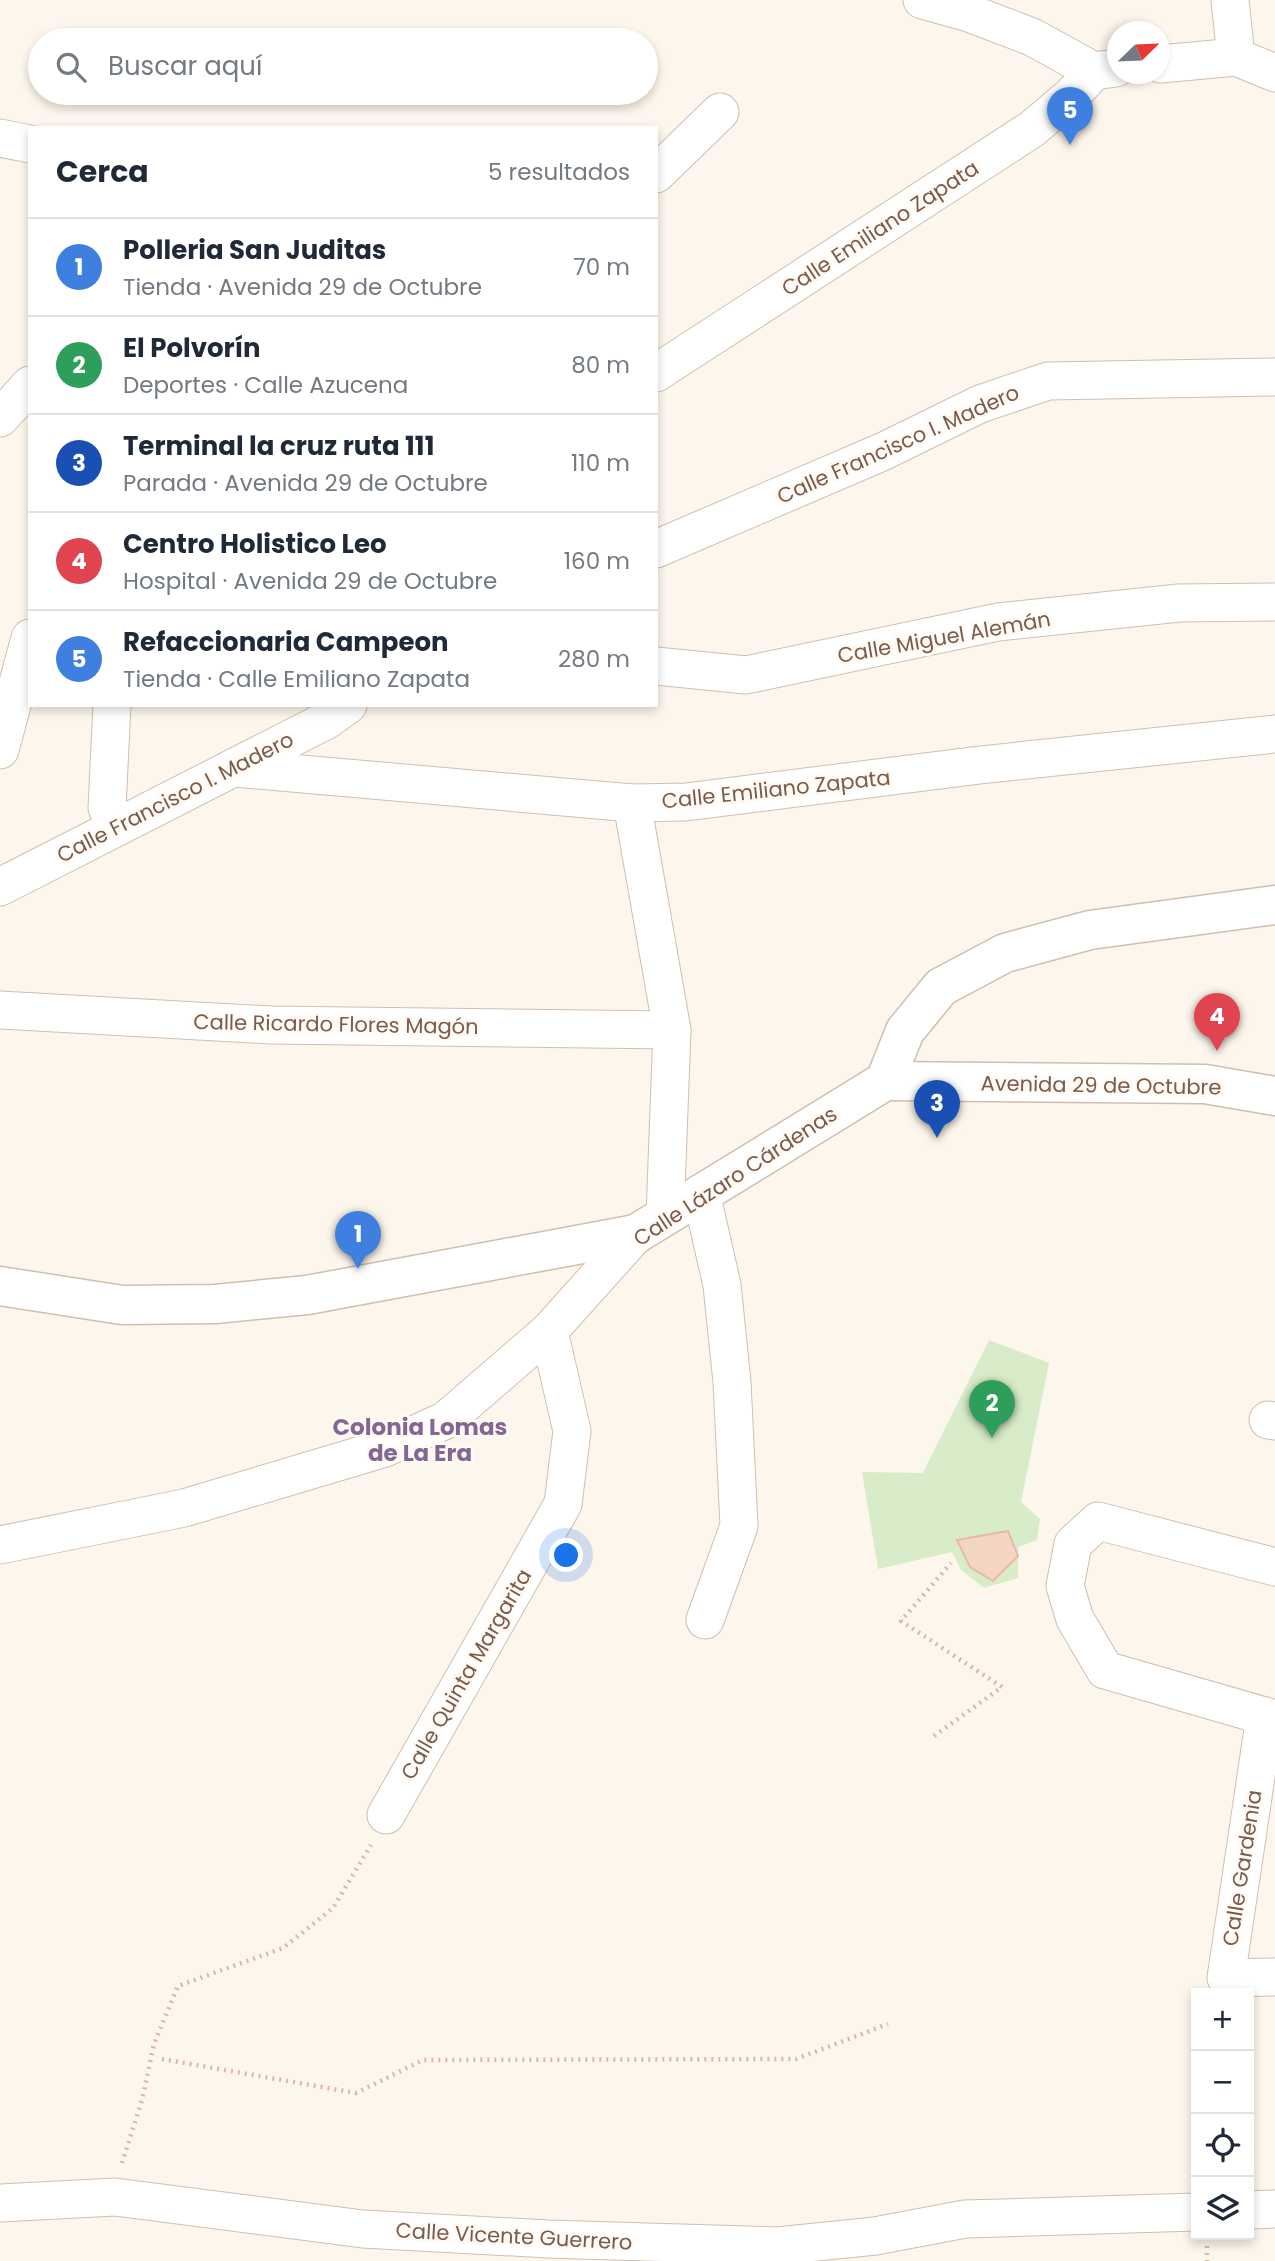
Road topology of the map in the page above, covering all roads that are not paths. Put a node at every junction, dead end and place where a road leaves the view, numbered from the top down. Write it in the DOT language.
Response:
graph roads {
  1 [pos="922,0"];
  2 [pos="1230,0"];
  3 [pos="1236,57"];
  4 [pos="1170,63"];
  5 [pos="1106,69"];
  6 [pos="1275,73"];
  7 [pos="720,112"];
  8 [pos="0,138"];
  9 [pos="28,145"];
  10 [pos="658,172"];
  11 [pos="658,372"];
  12 [pos="1275,377"];
  13 [pos="28,388"];
  14 [pos="0,418"];
  15 [pos="658,548"];
  16 [pos="1275,602"];
  17 [pos="28,645"];
  18 [pos="658,666"];
  19 [pos="112,707"];
  20 [pos="334,710"];
  21 [pos="1275,734"];
  22 [pos="0,750"];
  23 [pos="234,768"];
  24 [pos="632,803"];
  25 [pos="119,825"];
  26 [pos="0,887"];
  27 [pos="1275,905"];
  28 [pos="0,1010"];
  29 [pos="672,1030"];
  30 [pos="885,1081"];
  31 [pos="1275,1096"];
  32 [pos="701,1193"];
  33 [pos="650,1225"];
  34 [pos="0,1286"];
  35 [pos="549,1331"];
  36 [pos="0,1545"];
  37 [pos="1275,1567"];
  38 [pos="705,1620"];
  39 [pos="1270,1718"];
  40 [pos="379,1829"];
  41 [pos="1275,1977"];
  42 [pos="0,2203"];
  43 [pos="1275,2209"];
  44 [pos="1254,2210"];
  45 [pos="1191,2225"];
  1 -- 5 [label="street"];
  2 -- 3 [label="street"];
  3 -- 4 [label="street"];
  3 -- 6 [label="street"];
  5 -- 11 [label="street, Calle Emiliano Zapata"];
  7 -- 10 [label="street"];
  8 -- 9 [label="street"];
  12 -- 15 [label="street, Calle Francisco I. Madero"];
  13 -- 14 [label="street"];
  16 -- 18 [label="street, Calle Miguel Alemán"];
  17 -- 22 [label="street"];
  19 -- 25 [label="street"];
  20 -- 23 [label="street, Calle Francisco I. Madero"];
  21 -- 24 [label="street, Calle Emiliano Zapata"];
  23 -- 24 [label="street, Calle Emiliano Zapata"];
  23 -- 25 [label="street, Calle Francisco I. Madero"];
  24 -- 29 [label="street"];
  25 -- 26 [label="street, Calle Francisco I. Madero"];
  27 -- 30 [label="street"];
  28 -- 29 [label="street, Calle Ricardo Flores Magón"];
  29 -- 33 [label="street"];
  30 -- 31 [label="street, Avenida 29 de Octubre"];
  30 -- 32 [label="street, Calle Lázaro Cárdenas"];
  32 -- 33 [label="street, Calle Lázaro Cárdenas"];
  32 -- 38 [label="street"];
  33 -- 34 [label="street"];
  33 -- 35 [label="street, Calle Lázaro Cárdenas"];
  35 -- 36 [label="street, Calle Lázaro Cárdenas"];
  35 -- 40 [label="street, Calle Quinta Margarita"];
  37 -- 39 [label="street"];
  39 -- 41 [label="street, Calle Gardenia"];
  42 -- 45 [label="street, Calle Vicente Guerrero"];
  43 -- 44 [label="street"];
}
